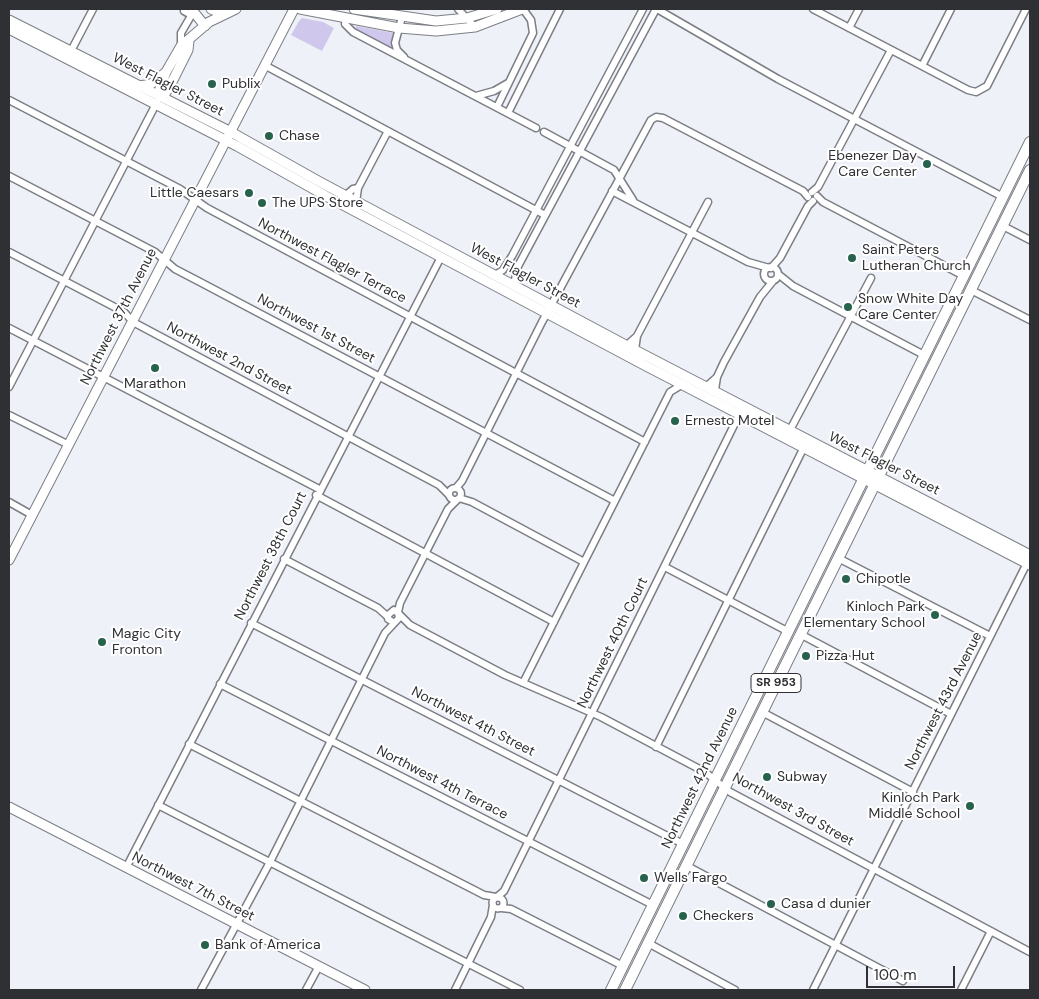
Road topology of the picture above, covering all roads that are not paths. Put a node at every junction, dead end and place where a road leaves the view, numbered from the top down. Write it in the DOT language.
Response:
graph roads {
  1 [pos="93,9"];
  2 [pos="212,9"];
  3 [pos="236,9"];
  4 [pos="294,9"];
  5 [pos="300,9"];
  6 [pos="356,9"];
  7 [pos="458,9"];
  8 [pos="497,9"];
  9 [pos="522,9"];
  10 [pos="560,9"];
  11 [pos="643,9"];
  12 [pos="656,9"];
  13 [pos="813,9"];
  14 [pos="859,9"];
  15 [pos="951,9"];
  16 [pos="1026,9"];
  17 [pos="192,11"];
  18 [pos="223,14"];
  19 [pos="402,17"];
  20 [pos="346,18"];
  21 [pos="467,18"];
  22 [pos="9,20"];
  23 [pos="207,24"];
  24 [pos="475,27"];
  25 [pos="399,28"];
  26 [pos="849,28"];
  27 [pos="9,29"];
  28 [pos="530,39"];
  29 [pos="185,43"];
  30 [pos="541,45"];
  31 [pos="892,50"];
  32 [pos="71,51"];
  33 [pos="404,57"];
  34 [pos="266,66"];
  35 [pos="922,66"];
  36 [pos="166,72"];
  37 [pos="173,80"];
  38 [pos="509,82"];
  39 [pos="140,86"];
  40 [pos="476,96"];
  41 [pos="9,100"];
  42 [pos="158,100"];
  43 [pos="176,105"];
  44 [pos="497,107"];
  45 [pos="508,113"];
  46 [pos="854,118"];
  47 [pos="536,128"];
  48 [pos="388,131"];
  49 [pos="544,132"];
  50 [pos="229,136"];
  51 [pos="1030,142"];
  52 [pos="570,146"];
  53 [pos="580,151"];
  54 [pos="126,161"];
  55 [pos="1030,170"];
  56 [pos="9,176"];
  57 [pos="619,178"];
  58 [pos="358,188"];
  59 [pos="612,191"];
  60 [pos="345,196"];
  61 [pos="812,196"];
  62 [pos="1003,197"];
  63 [pos="196,200"];
  64 [pos="356,202"];
  65 [pos="636,202"];
  66 [pos="708,202"];
  67 [pos="536,210"];
  68 [pos="545,215"];
  69 [pos="371,220"];
  70 [pos="95,221"];
  71 [pos="393,221"];
  72 [pos="1003,226"];
  73 [pos="692,232"];
  74 [pos="1030,240"];
  75 [pos="9,252"];
  76 [pos="441,256"];
  77 [pos="462,258"];
  78 [pos="780,258"];
  79 [pos="165,260"];
  80 [pos="748,262"];
  81 [pos="770,268"];
  82 [pos="778,273"];
  83 [pos="965,274"];
  84 [pos="495,276"];
  85 [pos="765,276"];
  86 [pos="871,278"];
  87 [pos="64,281"];
  88 [pos="773,281"];
  89 [pos="514,286"];
  90 [pos="793,286"];
  91 [pos="971,290"];
  92 [pos="760,296"];
  93 [pos="549,309"];
  94 [pos="409,316"];
  95 [pos="851,316"];
  96 [pos="1030,320"];
  97 [pos="133,322"];
  98 [pos="9,328"];
  99 [pos="935,334"];
  100 [pos="33,340"];
  101 [pos="631,348"];
  102 [pos="924,356"];
  103 [pos="935,361"];
  104 [pos="516,374"];
  105 [pos="378,376"];
  106 [pos="104,377"];
  107 [pos="670,378"];
  108 [pos="926,380"];
  109 [pos="683,384"];
  110 [pos="9,387"];
  111 [pos="711,388"];
  112 [pos="670,392"];
  113 [pos="742,409"];
  114 [pos="9,415"];
  115 [pos="790,430"];
  116 [pos="486,433"];
  117 [pos="348,436"];
  118 [pos="645,442"];
  119 [pos="69,445"];
  120 [pos="804,447"];
  121 [pos="865,475"];
  122 [pos="876,480"];
  123 [pos="439,485"];
  124 [pos="318,492"];
  125 [pos="458,493"];
  126 [pos="449,496"];
  127 [pos="615,501"];
  128 [pos="9,502"];
  129 [pos="448,508"];
  130 [pos="32,515"];
  131 [pos="425,554"];
  132 [pos="838,558"];
  133 [pos="284,559"];
  134 [pos="9,560"];
  135 [pos="1030,560"];
  136 [pos="584,562"];
  137 [pos="665,567"];
  138 [pos="729,600"];
  139 [pos="797,613"];
  140 [pos="393,616"];
  141 [pos="554,622"];
  142 [pos="252,623"];
  143 [pos="788,632"];
  144 [pos="800,634"];
  145 [pos="990,636"];
  146 [pos="361,679"];
  147 [pos="523,683"];
  148 [pos="220,684"];
  149 [pos="762,712"];
  150 [pos="592,713"];
  151 [pos="951,714"];
  152 [pos="330,740"];
  153 [pos="189,744"];
  154 [pos="656,747"];
  155 [pos="715,779"];
  156 [pos="558,780"];
  157 [pos="724,787"];
  158 [pos="913,792"];
  159 [pos="300,800"];
  160 [pos="158,805"];
  161 [pos="9,807"];
  162 [pos="528,841"];
  163 [pos="683,844"];
  164 [pos="270,862"];
  165 [pos="687,866"];
  166 [pos="126,868"];
  167 [pos="874,869"];
  168 [pos="498,902"];
  169 [pos="653,905"];
  170 [pos="648,915"];
  171 [pos="236,924"];
  172 [pos="991,931"];
  173 [pos="648,943"];
  174 [pos="835,946"];
  175 [pos="1030,952"];
  176 [pos="468,964"];
  177 [pos="319,966"];
  178 [pos="622,966"];
  179 [pos="902,981"];
  180 [pos="202,990"];
  181 [pos="306,990"];
  182 [pos="365,990"];
  183 [pos="455,990"];
  184 [pos="520,990"];
  185 [pos="611,990"];
  186 [pos="624,990"];
  187 [pos="735,990"];
  188 [pos="813,990"];
  189 [pos="961,990"];
  1 -- 32 [label="street"];
  2 -- 18 [label="main road"];
  3 -- 18 [label="main road"];
  4 -- 34 [label="main road, Northwest 37th Avenue"];
  5 -- 20 [label="main road"];
  6 -- 19 [label="main road"];
  6 -- 20 [label="main road"];
  7 -- 21 [label="street"];
  8 -- 21 [label="main road"];
  9 -- 24 [label="main road"];
  9 -- 28 [label="street"];
  10 -- 30 [label="street"];
  11 -- 52 [label="street"];
  12 -- 46 [label="street"];
  12 -- 53 [label="street"];
  13 -- 26 [label="street"];
  14 -- 26 [label="street"];
  15 -- 35 [label="street"];
  16 -- 35 [label="street"];
  17 -- 23 [label="main road"];
  17 -- 29 [label="street"];
  18 -- 23 [label="main road"];
  19 -- 21 [label="main road"];
  19 -- 25 [label="street"];
  20 -- 25 [label="main road"];
  20 -- 33 [label="street"];
  21 -- 24 [label="street"];
  22 -- 32 [label="main road, West Flagler Street"];
  23 -- 29 [label="main road"];
  24 -- 25 [label="main road"];
  25 -- 33 [label="street"];
  26 -- 31 [label="street"];
  27 -- 42 [label="main road, West Flagler Street"];
  28 -- 30 [label="street"];
  28 -- 38 [label="street"];
  29 -- 36 [label="main road"];
  29 -- 37 [label="main road"];
  30 -- 45 [label="street"];
  31 -- 35 [label="street"];
  31 -- 46 [label="street"];
  32 -- 39 [label="main road, West Flagler Street"];
  33 -- 40 [label="street"];
  34 -- 48 [label="street"];
  34 -- 50 [label="main road, Northwest 37th Avenue"];
  36 -- 39 [label="main road"];
  36 -- 42 [label="main road"];
  37 -- 42 [label="main road"];
  37 -- 43 [label="main road"];
  38 -- 40 [label="street"];
  38 -- 44 [label="street"];
  39 -- 42 [label="main road, West Flagler Street"];
  40 -- 44 [label="street"];
  41 -- 54 [label="street, Northwest Flagler Terrace"];
  42 -- 43 [label="main road, West Flagler Street"];
  42 -- 50 [label="main road, West Flagler Street"];
  42 -- 54 [label="street"];
  43 -- 50 [label="main road, West Flagler Street"];
  44 -- 45 [label="street"];
  45 -- 47 [label="street"];
  46 -- 61 [label="street"];
  46 -- 62 [label="street"];
  48 -- 58 [label="street"];
  48 -- 67 [label="street"];
  49 -- 52 [label="street"];
  50 -- 60 [label="main road, West Flagler Street"];
  50 -- 63 [label="main road, Northwest 37th Avenue"];
  50 -- 69 [label="main road, West Flagler Street"];
  51 -- 62 [label="main road, SR 953"];
  52 -- 53 [label="street"];
  52 -- 67 [label="street"];
  53 -- 57 [label="street"];
  53 -- 68 [label="street"];
  54 -- 63 [label="street, Northwest Flagler Terrace"];
  54 -- 70 [label="street"];
  55 -- 72 [label="main road, SR 953"];
  56 -- 70 [label="street, Northwest 1st Street"];
  57 -- 59 [label="street"];
  57 -- 61 [label="street"];
  57 -- 65 [label="street"];
  58 -- 60 [label="street"];
  58 -- 64 [label="street"];
  59 -- 65 [label="street"];
  59 -- 93 [label="street"];
  60 -- 64 [label="main road, West Flagler Street"];
  61 -- 78 [label="street"];
  61 -- 83 [label="street"];
  62 -- 83 [label="main road, SR 953"];
  63 -- 79 [label="main road, Northwest 37th Avenue"];
  63 -- 94 [label="street, Northwest Flagler Terrace"];
  64 -- 71 [label="main road, West Flagler Street"];
  65 -- 73 [label="street"];
  66 -- 73 [label="street"];
  67 -- 68 [label="street"];
  67 -- 84 [label="street"];
  68 -- 89 [label="street"];
  69 -- 71 [label="main road"];
  69 -- 76 [label="main road, West Flagler Street"];
  70 -- 79 [label="street, Northwest 1st Street"];
  70 -- 87 [label="street"];
  71 -- 77 [label="main road, West Flagler Street"];
  72 -- 74 [label="street"];
  72 -- 91 [label="main road, SR 953"];
  73 -- 80 [label="street"];
  73 -- 101 [label="street"];
  75 -- 87 [label="street, Northwest 2nd Street"];
  76 -- 77 [label="main road"];
  76 -- 93 [label="main road, West Flagler Street"];
  76 -- 94 [label="street, Northwest 38th Court"];
  77 -- 84 [label="main road, West Flagler Street"];
  78 -- 81 [label="street"];
  78 -- 82 [label="street"];
  79 -- 97 [label="main road, Northwest 37th Avenue"];
  79 -- 105 [label="street, Northwest 1st Street"];
  80 -- 81 [label="street"];
  80 -- 85 [label="street"];
  81 -- 82 [label="street"];
  81 -- 85 [label="street"];
  82 -- 88 [label="street"];
  82 -- 90 [label="street"];
  83 -- 91 [label="main road"];
  83 -- 99 [label="main road, SR 953"];
  84 -- 89 [label="main road, West Flagler Street"];
  85 -- 88 [label="street"];
  85 -- 92 [label="street"];
  86 -- 95 [label="street"];
  87 -- 97 [label="street, Northwest 2nd Street"];
  87 -- 100 [label="street"];
  88 -- 90 [label="street"];
  88 -- 92 [label="street"];
  89 -- 93 [label="main road, West Flagler Street"];
  90 -- 95 [label="street"];
  91 -- 96 [label="street"];
  91 -- 103 [label="main road, SR 953"];
  92 -- 111 [label="street"];
  93 -- 101 [label="main road, West Flagler Street"];
  93 -- 104 [label="street"];
  93 -- 107 [label="main road, West Flagler Street"];
  94 -- 104 [label="street, Northwest Flagler Terrace"];
  94 -- 105 [label="street, Northwest 38th Court"];
  95 -- 102 [label="street"];
  95 -- 115 [label="street"];
  97 -- 106 [label="main road, Northwest 37th Avenue"];
  97 -- 117 [label="street, Northwest 2nd Street"];
  98 -- 100 [label="street"];
  99 -- 102 [label="main road, SR 953"];
  99 -- 103 [label="main road"];
  100 -- 106 [label="street"];
  100 -- 110 [label="street"];
  101 -- 111 [label="main road, West Flagler Street"];
  102 -- 108 [label="main road"];
  102 -- 121 [label="main road, SR 953"];
  103 -- 108 [label="main road, SR 953"];
  104 -- 116 [label="street"];
  104 -- 118 [label="street, Northwest Flagler Terrace"];
  105 -- 116 [label="street, Northwest 1st Street"];
  105 -- 117 [label="street, Northwest 38th Court"];
  106 -- 119 [label="main road, Northwest 37th Avenue"];
  106 -- 124 [label="street"];
  107 -- 109 [label="main road, West Flagler Street"];
  107 -- 112 [label="street"];
  108 -- 122 [label="main road, SR 953"];
  109 -- 112 [label="street"];
  109 -- 113 [label="main road, West Flagler Street"];
  111 -- 113 [label="main road, West Flagler Street"];
  112 -- 118 [label="street"];
  113 -- 115 [label="main road, West Flagler Street"];
  113 -- 120 [label="main road, West Flagler Street"];
  113 -- 137 [label="street, Northwest 40th Court"];
  114 -- 119 [label="street"];
  115 -- 121 [label="main road, West Flagler Street"];
  116 -- 125 [label="street"];
  116 -- 127 [label="street, Northwest 1st Street"];
  117 -- 123 [label="street, Northwest 2nd Street"];
  117 -- 124 [label="street, Northwest 38th Court"];
  118 -- 127 [label="street"];
  119 -- 130 [label="main road, Northwest 37th Avenue"];
  120 -- 121 [label="main road, West Flagler Street"];
  120 -- 138 [label="street"];
  121 -- 122 [label="main road, West Flagler Street"];
  121 -- 139 [label="main road, Northwest 42nd Avenue / SR 953"];
  122 -- 132 [label="main road, Northwest 42nd Avenue / SR 953"];
  122 -- 135 [label="main road, West Flagler Street"];
  123 -- 125 [label="street, Northwest 2nd Street"];
  123 -- 126 [label="street, Northwest 2nd Street"];
  124 -- 131 [label="street"];
  124 -- 133 [label="street, Northwest 38th Court"];
  125 -- 126 [label="street"];
  125 -- 129 [label="street"];
  125 -- 136 [label="street, Northwest 2nd Street"];
  126 -- 129 [label="street"];
  127 -- 136 [label="street"];
  128 -- 130 [label="street"];
  129 -- 131 [label="street"];
  130 -- 134 [label="main road, Northwest 37th Avenue"];
  131 -- 140 [label="street"];
  131 -- 141 [label="street"];
  132 -- 144 [label="main road, Northwest 42nd Avenue / SR 953"];
  132 -- 145 [label="street"];
  133 -- 140 [label="street, Northwest 3rd Street"];
  133 -- 142 [label="street, Northwest 38th Court"];
  135 -- 145 [label="street, Northwest 43rd Avenue"];
  136 -- 141 [label="street"];
  137 -- 138 [label="street"];
  137 -- 150 [label="street, Northwest 40th Court"];
  138 -- 143 [label="street"];
  138 -- 154 [label="street"];
  139 -- 143 [label="main road, Northwest 42nd Avenue / SR 953"];
  139 -- 144 [label="main road"];
  140 -- 146 [label="street"];
  140 -- 147 [label="street, Northwest 3rd Street"];
  141 -- 147 [label="street"];
  142 -- 146 [label="street, Northwest 4th Street"];
  142 -- 148 [label="street, Northwest 38th Court"];
  143 -- 155 [label="main road, Northwest 42nd Avenue / SR 953"];
  144 -- 149 [label="main road, Northwest 42nd Avenue / SR 953"];
  144 -- 151 [label="street"];
  145 -- 151 [label="street, Northwest 43rd Avenue"];
  146 -- 152 [label="street"];
  146 -- 156 [label="street, Northwest 4th Street"];
  147 -- 150 [label="street, Northwest 3rd Street"];
  148 -- 152 [label="street, Northwest 4th Terrace"];
  148 -- 153 [label="street, Northwest 38th Court"];
  149 -- 157 [label="main road, Northwest 42nd Avenue / SR 953"];
  149 -- 158 [label="street"];
  150 -- 154 [label="street, Northwest 3rd Street"];
  150 -- 156 [label="street, Northwest 40th Court"];
  151 -- 158 [label="street, Northwest 43rd Avenue"];
  152 -- 159 [label="street"];
  152 -- 162 [label="street, Northwest 4th Terrace"];
  153 -- 159 [label="street"];
  153 -- 160 [label="street, Northwest 38th Court"];
  154 -- 155 [label="street, Northwest 3rd Street"];
  155 -- 157 [label="street, Northwest 3rd Street"];
  155 -- 163 [label="main road, Northwest 42nd Avenue / SR 953"];
  156 -- 162 [label="street, Northwest 40th Court"];
  156 -- 163 [label="street, Northwest 4th Street"];
  157 -- 165 [label="main road, Northwest 42nd Avenue / SR 953"];
  157 -- 167 [label="street, Northwest 3rd Street"];
  158 -- 167 [label="street, Northwest 43rd Avenue"];
  159 -- 164 [label="street"];
  159 -- 168 [label="street"];
  160 -- 164 [label="street"];
  160 -- 166 [label="street, Northwest 38th Court"];
  161 -- 166 [label="main road, Northwest 7th Street"];
  162 -- 168 [label="street, Northwest 40th Court"];
  162 -- 169 [label="street, Northwest 4th Terrace"];
  163 -- 169 [label="main road, Northwest 42nd Avenue / SR 953"];
  164 -- 171 [label="street"];
  164 -- 176 [label="street"];
  165 -- 173 [label="main road, Northwest 42nd Avenue / SR 953"];
  165 -- 174 [label="street"];
  166 -- 171 [label="main road, Northwest 7th Street"];
  167 -- 172 [label="street, Northwest 3rd Street"];
  167 -- 174 [label="street, Northwest 43rd Avenue"];
  168 -- 176 [label="street, Northwest 40th Court"];
  168 -- 178 [label="street"];
  169 -- 170 [label="main road, Northwest 42nd Avenue / SR 953"];
  170 -- 173 [label="main road"];
  170 -- 178 [label="main road, Northwest 42nd Avenue / SR 953"];
  171 -- 177 [label="main road, Northwest 7th Street"];
  171 -- 180 [label="street"];
  172 -- 175 [label="street, Northwest 3rd Street"];
  172 -- 189 [label="street"];
  173 -- 186 [label="main road, Northwest 42nd Avenue / SR 953"];
  173 -- 187 [label="street"];
  174 -- 179 [label="street"];
  174 -- 188 [label="street, Northwest 43rd Avenue"];
  176 -- 183 [label="street, Northwest 40th Court"];
  176 -- 184 [label="street"];
  177 -- 181 [label="street"];
  177 -- 182 [label="main road, Northwest 7th Street"];
  178 -- 185 [label="main road, Northwest 42nd Avenue / SR 953"];
  178 -- 186 [label="main road"];
}
